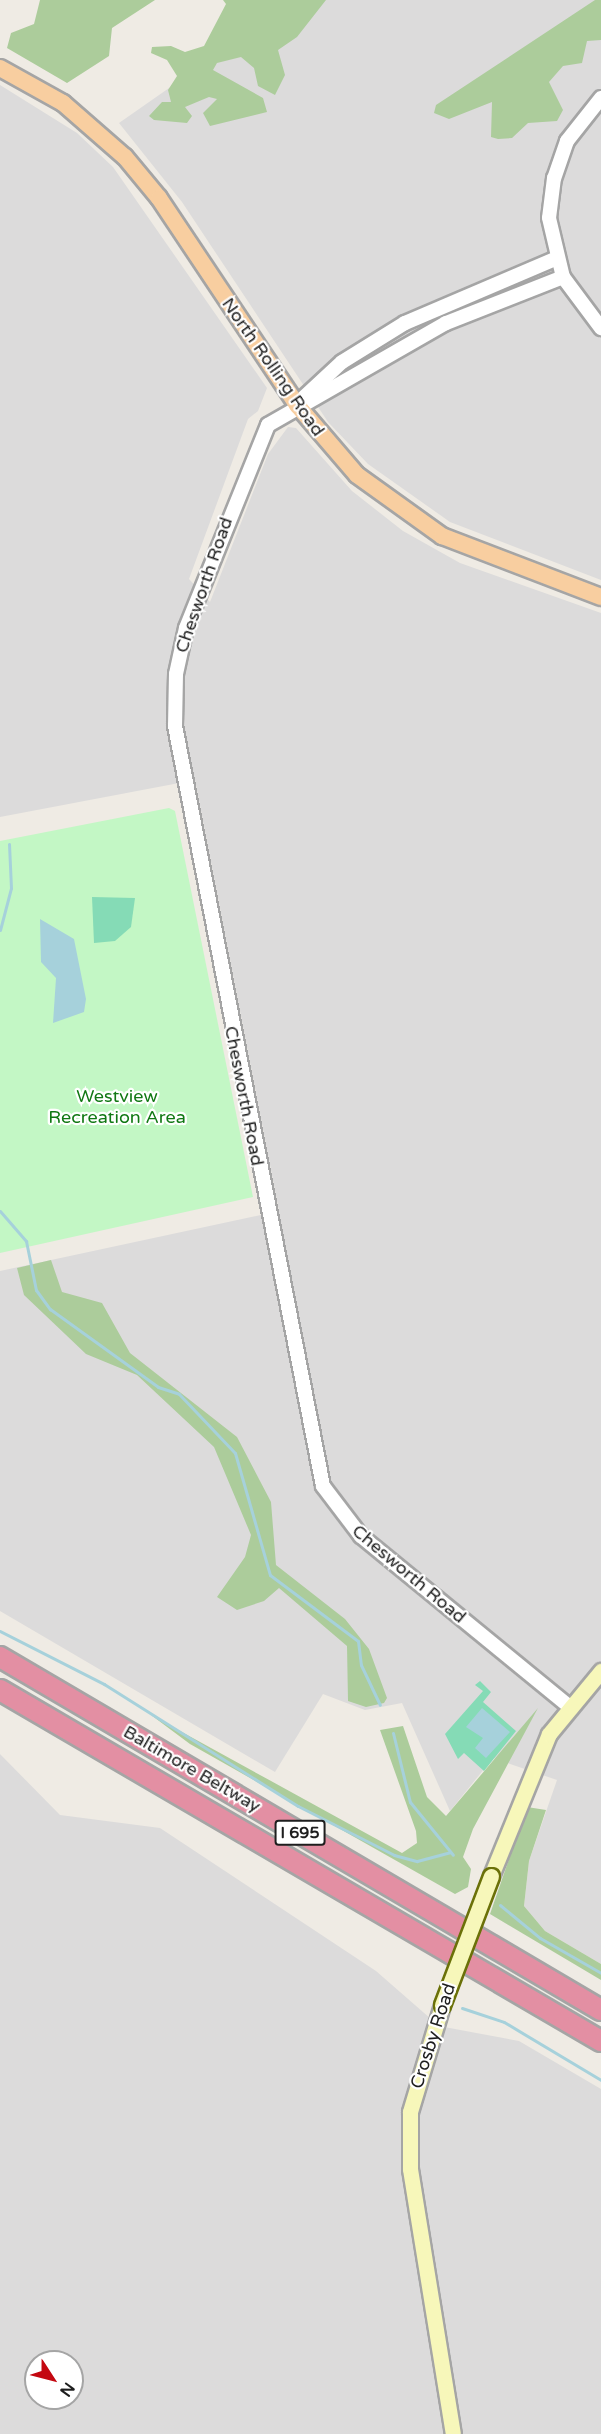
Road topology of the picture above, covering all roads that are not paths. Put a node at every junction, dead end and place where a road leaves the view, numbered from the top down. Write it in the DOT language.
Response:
graph roads {
  1 [pos="0,68"];
  2 [pos="601,98"];
  3 [pos="555,259"];
  4 [pos="563,277"];
  5 [pos="601,328"];
  6 [pos="297,405"];
  7 [pos="601,597"];
  8 [pos="0,1657"];
  9 [pos="601,1671"];
  10 [pos="0,1690"];
  11 [pos="569,1706"];
  12 [pos="601,2010"];
  13 [pos="601,2042"];
  14 [pos="453,2434"];
  1 -- 6 [label="main road, North Rolling Road"];
  2 -- 3 [label="street"];
  3 -- 4 [label="street"];
  3 -- 6 [label="street, Chesworth Road"];
  4 -- 5 [label="street"];
  4 -- 6 [label="street, Chesworth Road"];
  6 -- 7 [label="main road, North Rolling Road"];
  6 -- 11 [label="street, Chesworth Road"];
  8 -- 12 [label="highway, Baltimore Beltway / I 695"];
  9 -- 11 [label="main road, Crosby Road"];
  10 -- 13 [label="highway, Baltimore Beltway / I 695"];
  11 -- 14 [label="main road, Crosby Road, bridge"];
}
